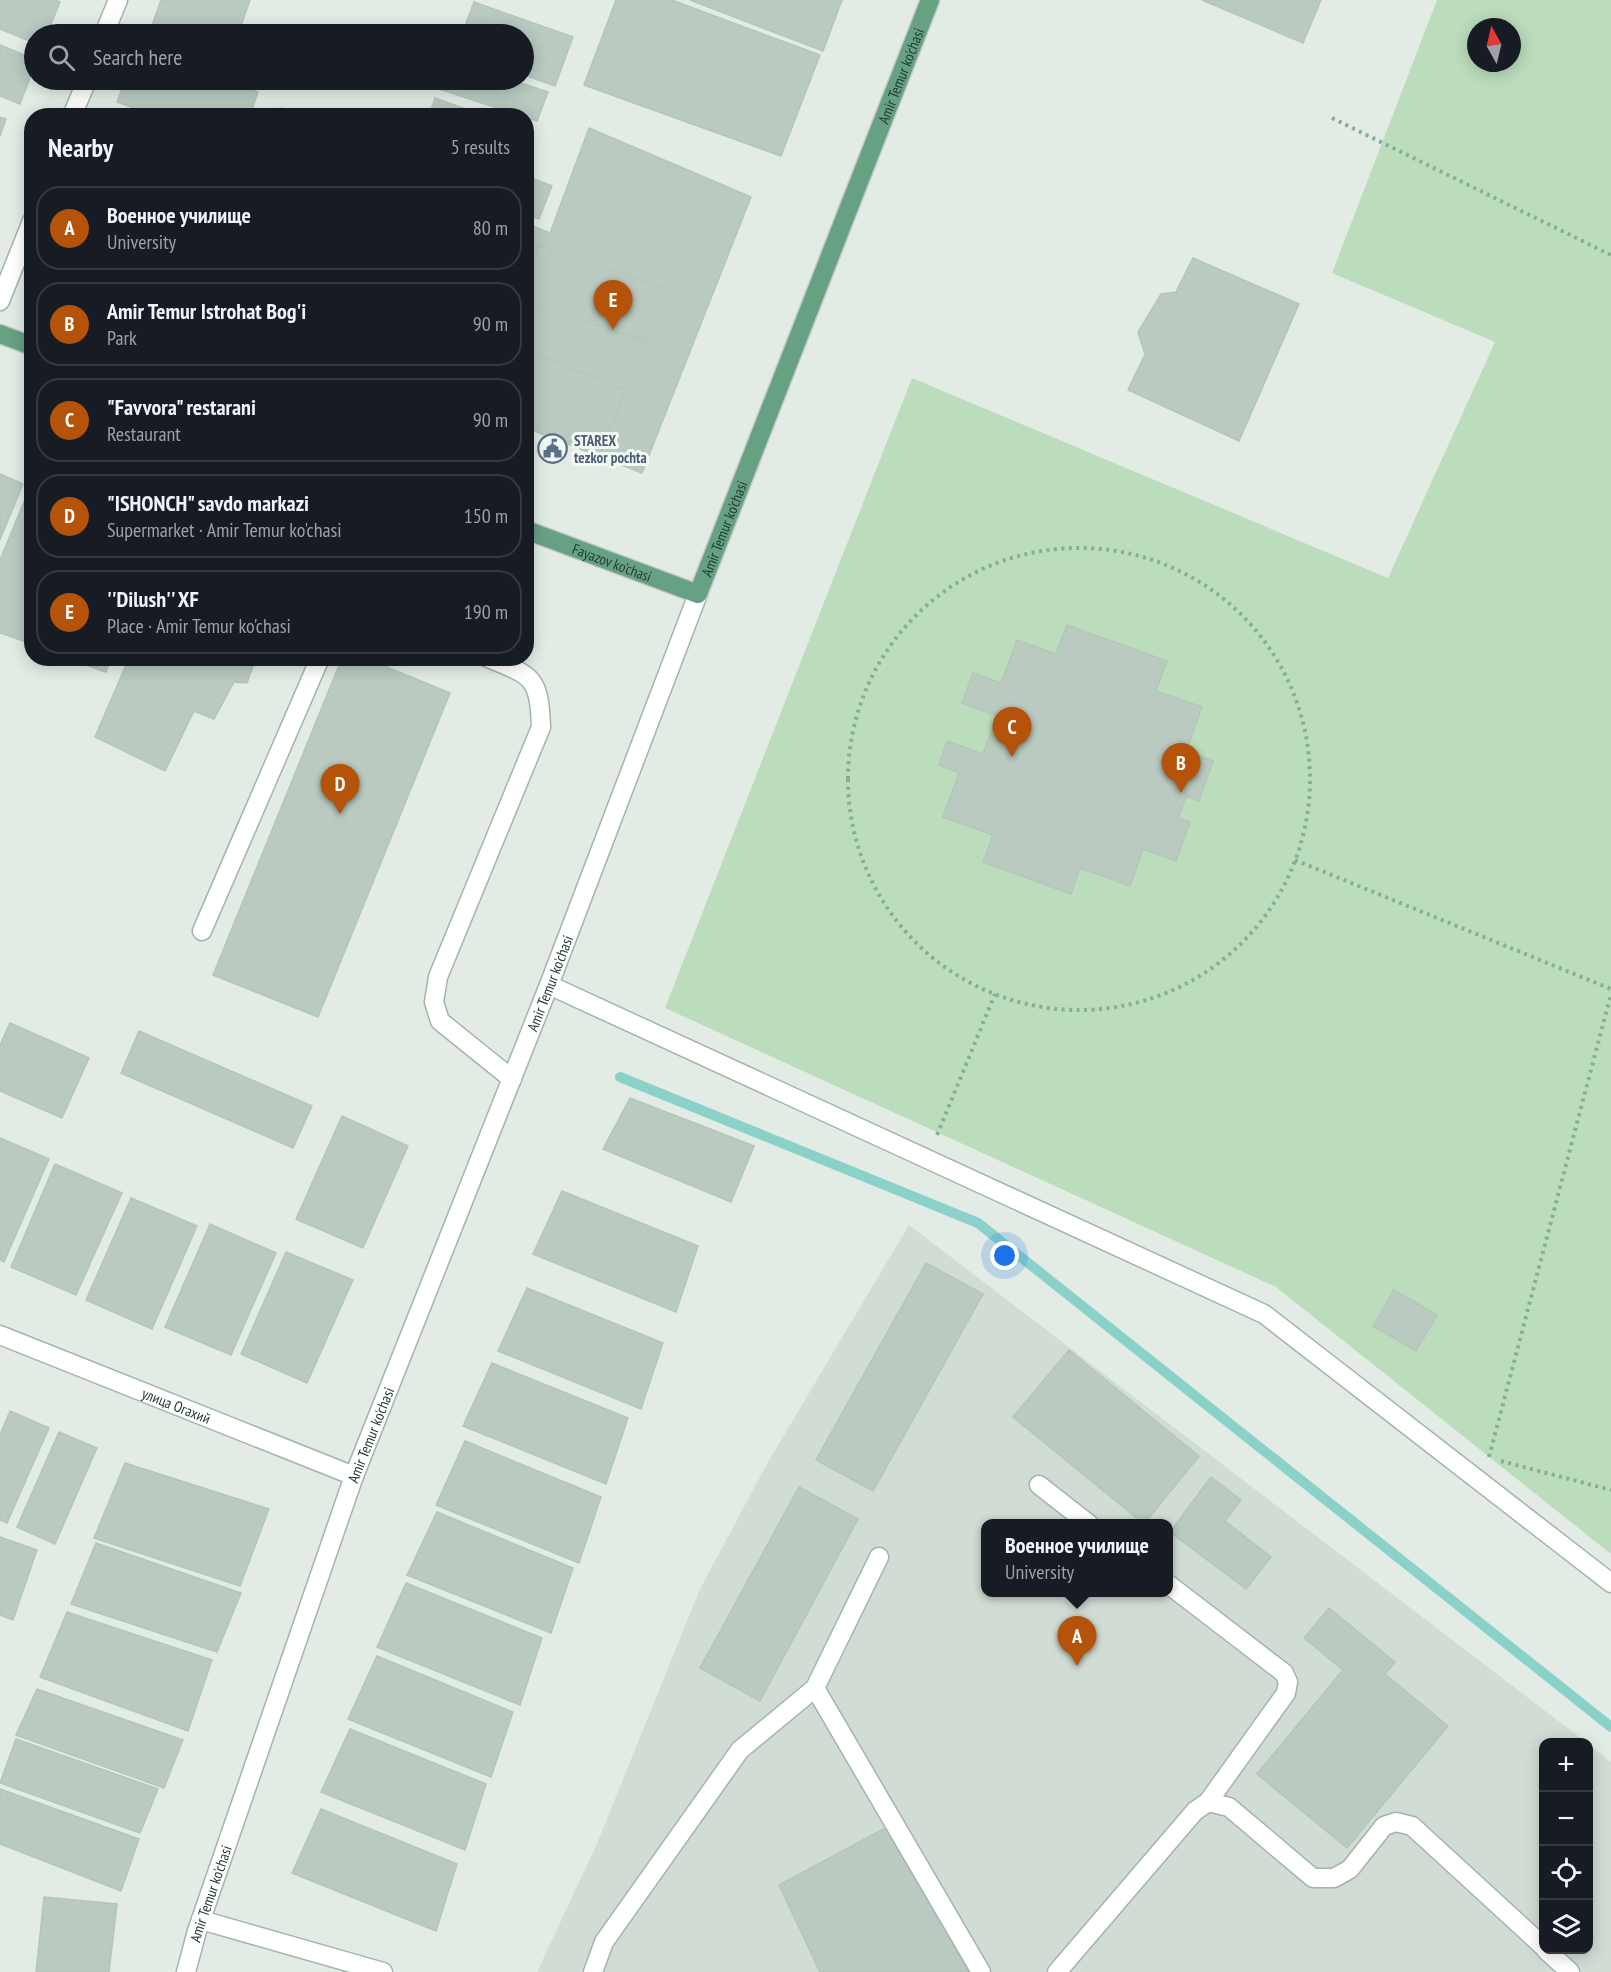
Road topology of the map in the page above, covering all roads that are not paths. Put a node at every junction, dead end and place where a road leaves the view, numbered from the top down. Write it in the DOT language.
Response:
graph roads {
  1 [pos="117,0"];
  2 [pos="930,0"];
  3 [pos="108,24"];
  4 [pos="83,90"];
  5 [pos="75,108"];
  6 [pos="24,240"];
  7 [pos="0,301"];
  8 [pos="0,334"];
  9 [pos="24,343"];
  10 [pos="534,533"];
  11 [pos="698,594"];
  12 [pos="317,666"];
  13 [pos="508,666"];
  14 [pos="202,931"];
  15 [pos="549,985"];
  16 [pos="512,1079"];
  17 [pos="0,1335"];
  18 [pos="354,1476"];
  19 [pos="1039,1485"];
  20 [pos="1083,1519"];
  21 [pos="879,1557"];
  22 [pos="1611,1583"];
  23 [pos="1173,1588"];
  24 [pos="815,1688"];
  25 [pos="1208,1802"];
  26 [pos="201,1920"];
  27 [pos="1539,1942"];
  28 [pos="1551,1954"];
  29 [pos="186,1972"];
  30 [pos="383,1972"];
  31 [pos="593,1972"];
  32 [pos="981,1972"];
  33 [pos="1057,1972"];
  34 [pos="1570,1972"];
  1 -- 3 [label="street"];
  2 -- 11 [label="main road, Amir Temur ko'chasi"];
  4 -- 5 [label="street"];
  6 -- 7 [label="street"];
  8 -- 9 [label="main road"];
  10 -- 11 [label="main road, Fayazov ko'chasi"];
  11 -- 15 [label="street, Amir Temur ko'chasi"];
  12 -- 14 [label="street"];
  13 -- 16 [label="street"];
  15 -- 16 [label="street, Amir Temur ko'chasi"];
  15 -- 22 [label="street"];
  16 -- 18 [label="street, Amir Temur ko'chasi"];
  17 -- 18 [label="street, улица Огахий"];
  18 -- 26 [label="street, Amir Temur ko'chasi"];
  19 -- 20 [label="street"];
  21 -- 24 [label="street"];
  23 -- 25 [label="street"];
  24 -- 31 [label="street"];
  24 -- 32 [label="street"];
  25 -- 27 [label="street"];
  25 -- 33 [label="street"];
  26 -- 29 [label="street, Amir Temur ko'chasi"];
  26 -- 30 [label="street"];
  28 -- 34 [label="street"];
}
